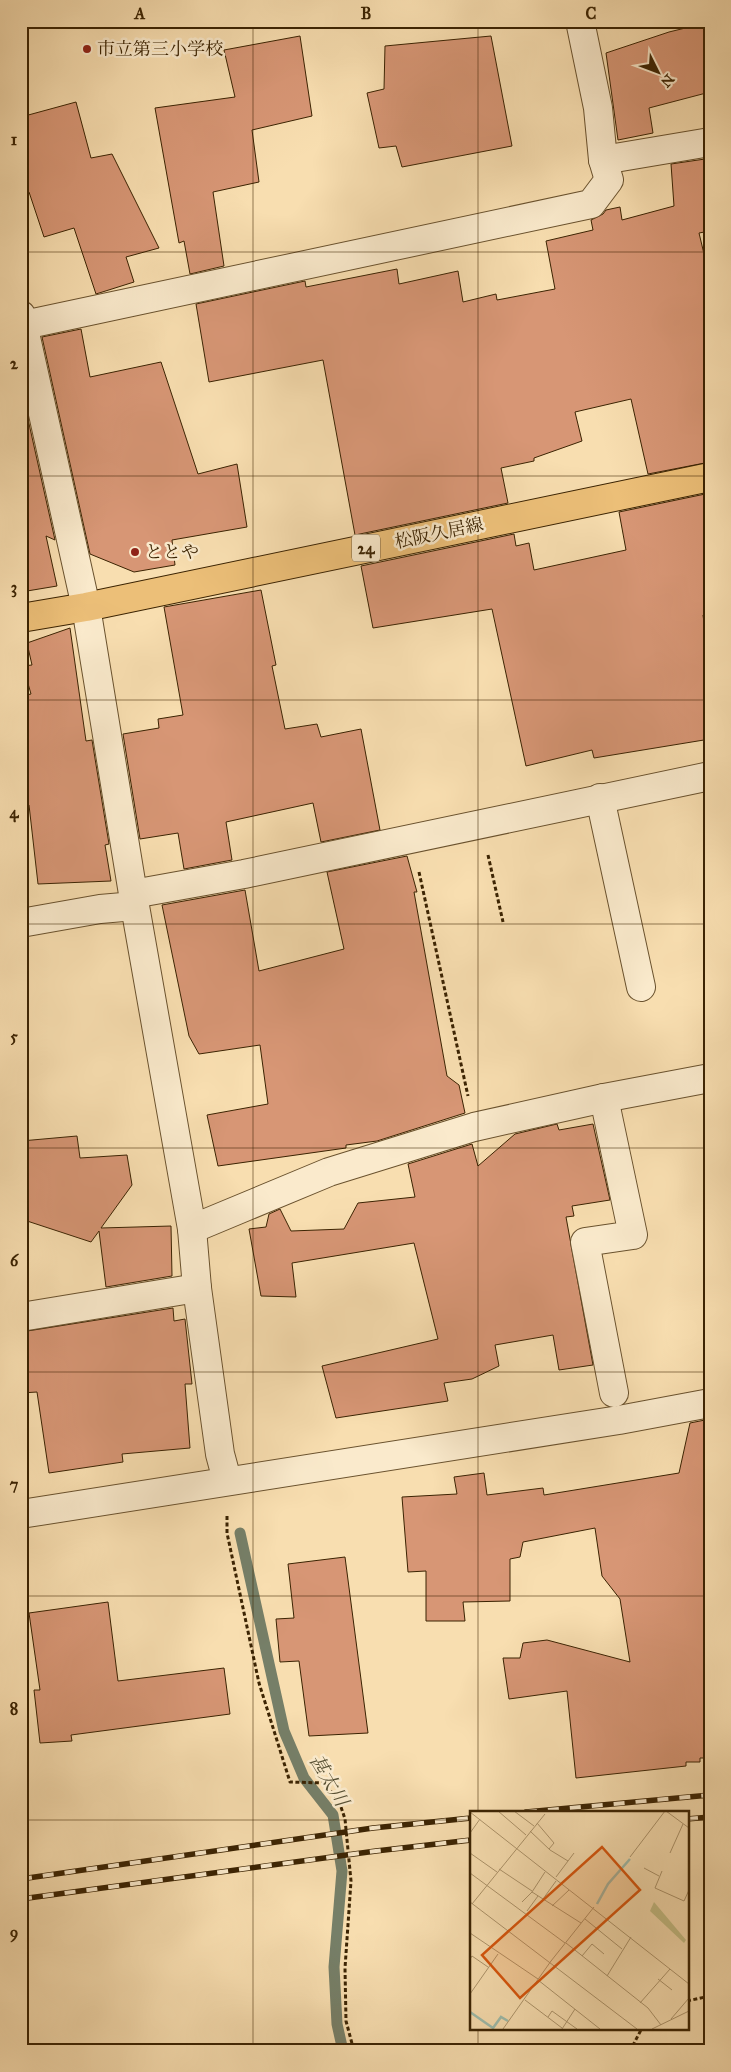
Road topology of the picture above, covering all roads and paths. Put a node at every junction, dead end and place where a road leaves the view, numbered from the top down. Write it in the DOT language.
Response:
graph roads {
  1 [pos="580,21"];
  2 [pos="710,142"];
  3 [pos="604,160"];
  4 [pos="22,319"];
  5 [pos="710,477"];
  6 [pos="86,606"];
  7 [pos="21,618"];
  8 [pos="710,776"];
  9 [pos="600,798"];
  10 [pos="481,823"];
  11 [pos="412,840"];
  12 [pos="134,900"];
  13 [pos="503,922"];
  14 [pos="21,923"];
  15 [pos="640,987"];
  16 [pos="710,1078"];
  17 [pos="604,1098"];
  18 [pos="474,1127"];
  19 [pos="192,1229"];
  20 [pos="197,1288"];
  21 [pos="21,1317"];
  22 [pos="614,1393"];
  23 [pos="710,1403"];
  24 [pos="227,1480"];
  25 [pos="21,1514"];
  26 [pos="710,1996"];
  27 [pos="688,2001"];
  28 [pos="641,2030"];
  29 [pos="354,2051"];
  30 [pos="622,2051"];
  1 -- 3 [label="street"];
  2 -- 3 [label="street"];
  3 -- 4 [label="street"];
  4 -- 6 [label="street"];
  5 -- 6 [label="main road, 松阪久居線 / 24"];
  6 -- 7 [label="main road, 松阪久居線 / 24"];
  6 -- 12 [label="street"];
  8 -- 9 [label="street"];
  9 -- 10 [label="street"];
  9 -- 15 [label="street"];
  10 -- 11 [label="street"];
  10 -- 13 [label="path"];
  11 -- 12 [label="street"];
  11 -- 18 [label="path"];
  12 -- 14 [label="street"];
  12 -- 19 [label="street"];
  16 -- 17 [label="street"];
  17 -- 18 [label="street"];
  17 -- 22 [label="street"];
  18 -- 19 [label="street"];
  19 -- 20 [label="street"];
  20 -- 21 [label="street"];
  20 -- 24 [label="street"];
  23 -- 24 [label="street"];
  24 -- 25 [label="street"];
  24 -- 29 [label="path"];
  26 -- 27 [label="path"];
  28 -- 30 [label="path"];
}
